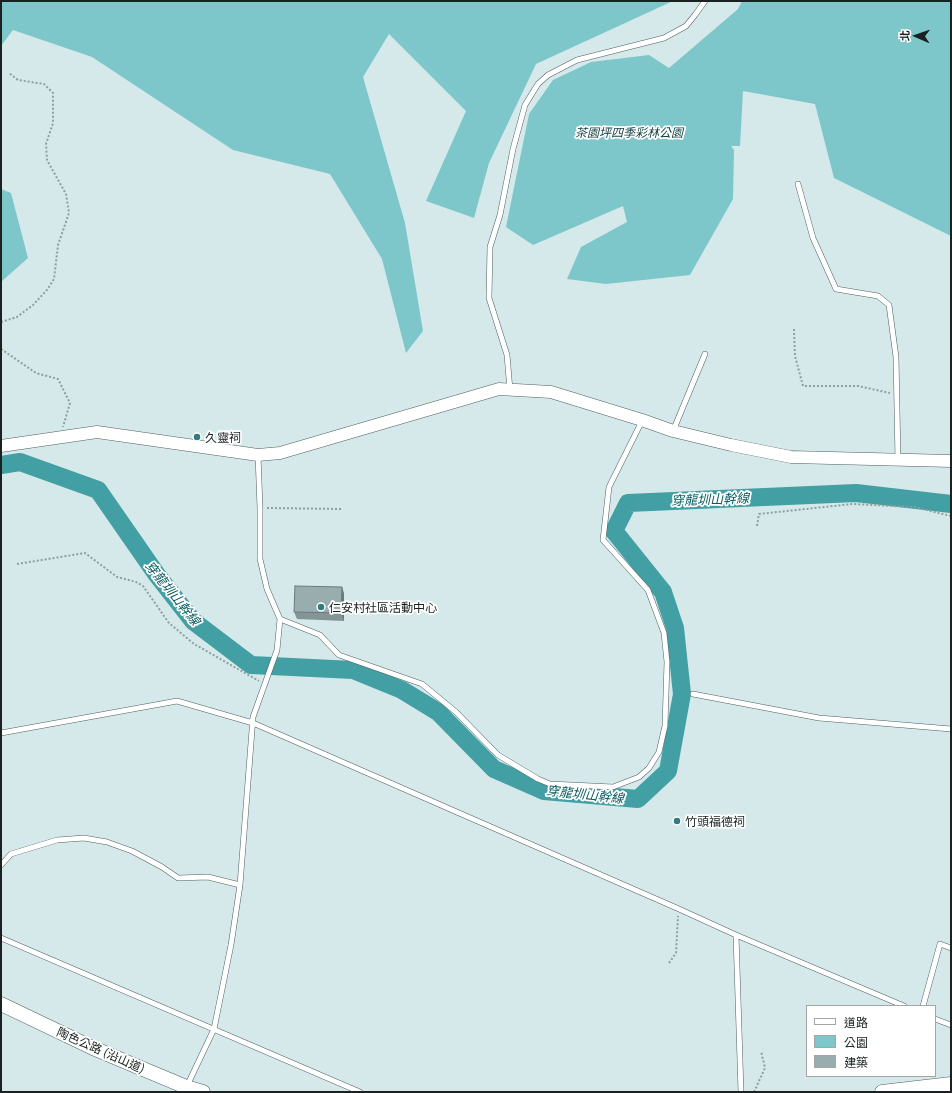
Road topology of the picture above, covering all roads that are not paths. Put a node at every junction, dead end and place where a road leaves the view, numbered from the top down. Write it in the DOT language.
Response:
graph roads {
  1 [pos="705,1"];
  2 [pos="798,184"];
  3 [pos="705,354"];
  4 [pos="510,390"];
  5 [pos="642,420"];
  6 [pos="673,432"];
  7 [pos="1,446"];
  8 [pos="258,454"];
  9 [pos="898,460"];
  10 [pos="951,461"];
  11 [pos="280,619"];
  12 [pos="693,694"];
  13 [pos="253,723"];
  14 [pos="951,729"];
  15 [pos="1,733"];
  16 [pos="1,865"];
  17 [pos="240,885"];
  18 [pos="736,935"];
  19 [pos="1,938"];
  20 [pos="951,948"];
  21 [pos="1,1004"];
  22 [pos="902,1005"];
  23 [pos="924,1005"];
  24 [pos="936,1019"];
  25 [pos="951,1025"];
  26 [pos="214,1029"];
  27 [pos="951,1084"];
  28 [pos="185,1090"];
  29 [pos="203,1092"];
  30 [pos="360,1092"];
  31 [pos="741,1092"];
  32 [pos="882,1092"];
  1 -- 4 [label="lane"];
  2 -- 9 [label="lane"];
  3 -- 6 [label="lane"];
  4 -- 5 [label="street"];
  4 -- 8 [label="street"];
  5 -- 6 [label="street"];
  5 -- 11 [label="lane"];
  6 -- 9 [label="street"];
  7 -- 8 [label="street"];
  8 -- 11 [label="lane"];
  9 -- 10 [label="street"];
  11 -- 13 [label="lane"];
  12 -- 14 [label="lane"];
  13 -- 15 [label="lane"];
  13 -- 17 [label="lane"];
  13 -- 18 [label="lane"];
  16 -- 17 [label="lane"];
  17 -- 26 [label="lane"];
  18 -- 22 [label="lane"];
  18 -- 31 [label="lane"];
  19 -- 26 [label="lane"];
  20 -- 23 [label="lane"];
  21 -- 28 [label="main road, 陶色公路 (沿山道)"];
  24 -- 25 [label="lane"];
  26 -- 28 [label="lane"];
  26 -- 30 [label="lane"];
  27 -- 32 [label="main road"];
  28 -- 29 [label="main road, 陶色公路 (沿山道)"];
}
